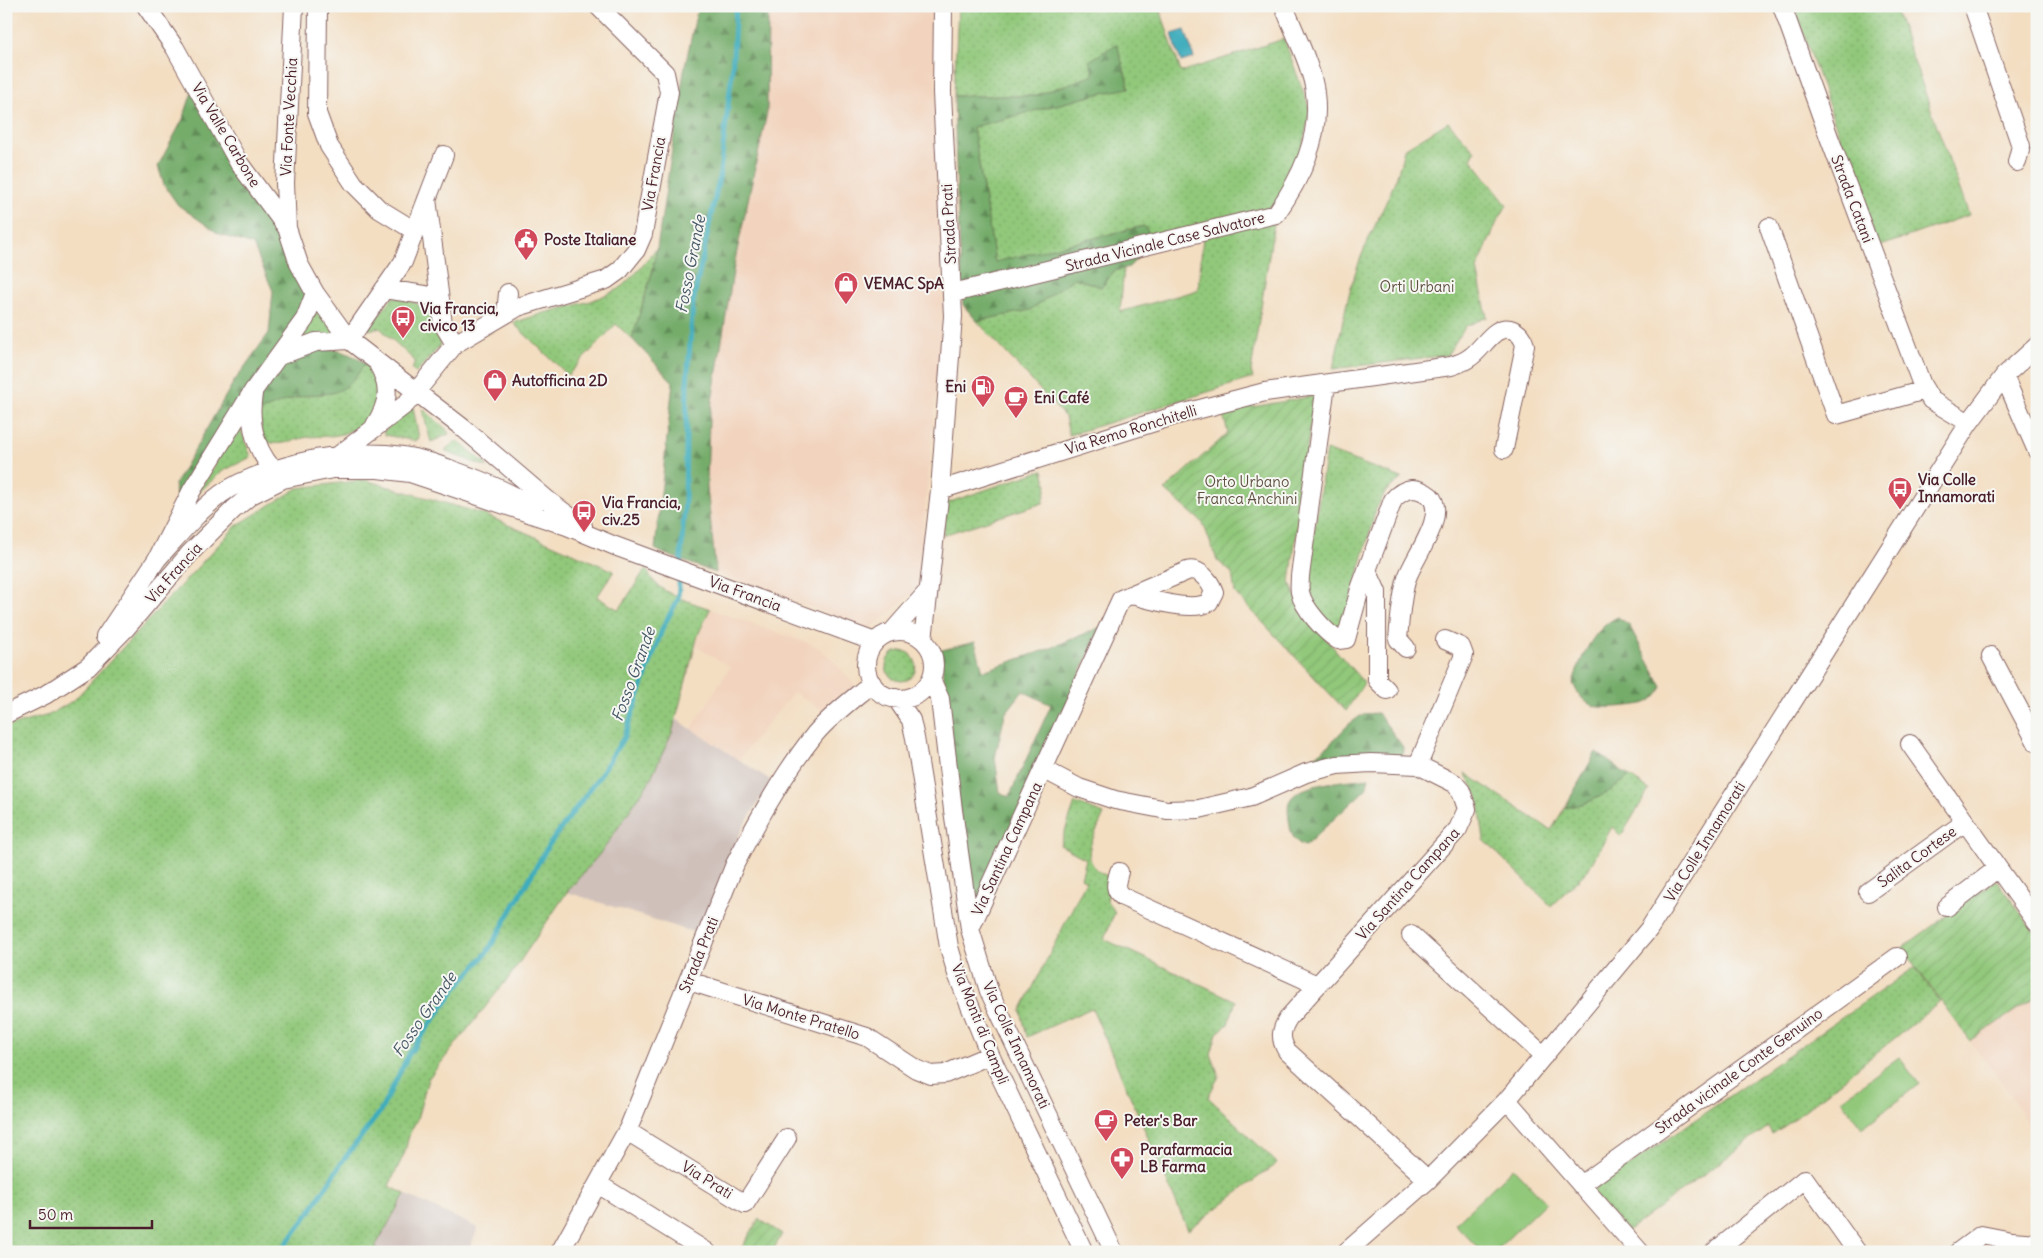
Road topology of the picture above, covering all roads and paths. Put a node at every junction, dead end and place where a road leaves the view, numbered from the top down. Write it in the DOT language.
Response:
graph roads {
  1 [pos="146,6"];
  2 [pos="294,6"];
  3 [pos="318,6"];
  4 [pos="598,6"];
  5 [pos="943,6"];
  6 [pos="1284,6"];
  7 [pos="1782,6"];
  8 [pos="1973,6"];
  9 [pos="444,155"];
  10 [pos="2017,162"];
  11 [pos="427,199"];
  12 [pos="1768,227"];
  13 [pos="287,228"];
  14 [pos="415,231"];
  15 [pos="384,289"];
  16 [pos="315,293"];
  17 [pos="953,293"];
  18 [pos="508,294"];
  19 [pos="440,299"];
  20 [pos="506,314"];
  21 [pos="349,340"];
  22 [pos="455,344"];
  23 [pos="2037,346"];
  24 [pos="278,356"];
  25 [pos="377,361"];
  26 [pos="2004,376"];
  27 [pos="1326,384"];
  28 [pos="1924,390"];
  29 [pos="253,391"];
  30 [pos="418,392"];
  31 [pos="1969,424"];
  32 [pos="372,430"];
  33 [pos="1504,449"];
  34 [pos="2037,451"];
  35 [pos="338,455"];
  36 [pos="432,462"];
  37 [pos="318,471"];
  38 [pos="410,473"];
  39 [pos="278,474"];
  40 [pos="940,490"];
  41 [pos="567,526"];
  42 [pos="615,546"];
  43 [pos="157,559"];
  44 [pos="1367,570"];
  45 [pos="928,590"];
  46 [pos="1131,595"];
  47 [pos="892,632"];
  48 [pos="923,640"];
  49 [pos="1445,640"];
  50 [pos="875,642"];
  51 [pos="1406,648"];
  52 [pos="1991,656"];
  53 [pos="73,676"];
  54 [pos="931,678"];
  55 [pos="872,683"];
  56 [pos="1387,690"];
  57 [pos="896,698"];
  58 [pos="6,714"];
  59 [pos="2037,743"];
  60 [pos="1910,744"];
  61 [pos="1418,765"];
  62 [pos="1043,769"];
  63 [pos="1965,822"];
  64 [pos="1998,868"];
  65 [pos="1119,872"];
  66 [pos="1868,892"];
  67 [pos="1947,907"];
  68 [pos="2037,923"];
  69 [pos="970,929"];
  70 [pos="1411,934"];
  71 [pos="1897,957"];
  72 [pos="689,981"];
  73 [pos="1317,985"];
  74 [pos="990,1054"];
  75 [pos="1544,1056"];
  76 [pos="1507,1100"];
  77 [pos="626,1131"];
  78 [pos="787,1138"];
  79 [pos="1428,1180"];
  80 [pos="598,1184"];
  81 [pos="1581,1185"];
  82 [pos="2037,1243"];
  83 [pos="2017,1247"];
  84 [pos="695,1249"];
  85 [pos="560,1252"];
  86 [pos="1084,1252"];
  87 [pos="1114,1252"];
  88 [pos="1346,1252"];
  89 [pos="1640,1252"];
  90 [pos="1714,1252"];
  91 [pos="1857,1252"];
  92 [pos="1958,1252"];
  93 [pos="2033,1252"];
  1 -- 13 [label="street, Via Valle Carbone"];
  2 -- 13 [label="street, Via Fonte Vecchia"];
  3 -- 14 [label="street"];
  4 -- 20 [label="street, Via Francia"];
  5 -- 17 [label="street, Strada Prati"];
  6 -- 17 [label="street, Strada Vicinale Case Salvatore"];
  7 -- 28 [label="street, Strada Catani"];
  8 -- 10 [label="street"];
  9 -- 11 [label="street"];
  11 -- 14 [label="street"];
  11 -- 19 [label="street"];
  12 -- 28 [label="street"];
  13 -- 16 [label="street, Via Valle Carbone"];
  14 -- 15 [label="street"];
  15 -- 19 [label="street"];
  15 -- 21 [label="street"];
  16 -- 21 [label="street, Via Francia"];
  16 -- 24 [label="street, Via Francia"];
  17 -- 40 [label="street, Strada Prati"];
  18 -- 20 [label="street"];
  19 -- 22 [label="street"];
  20 -- 22 [label="street, Via Francia"];
  21 -- 24 [label="street"];
  21 -- 25 [label="street, Via Francia"];
  22 -- 30 [label="street, Via Francia"];
  23 -- 26 [label="street, Via Colle Innamorati"];
  24 -- 29 [label="street, Via Francia"];
  25 -- 30 [label="street, Via Francia"];
  25 -- 32 [label="street, Via Francia"];
  26 -- 31 [label="street, Via Colle Innamorati"];
  26 -- 34 [label="street"];
  27 -- 33 [label="street, Via Remo Ronchitelli"];
  27 -- 40 [label="street, Via Remo Ronchitelli"];
  27 -- 44 [label="street"];
  28 -- 31 [label="street, Strada Catani"];
  29 -- 39 [label="street"];
  29 -- 43 [label="street, Via Francia"];
  30 -- 32 [label="street, Via Francia"];
  30 -- 42 [label="street, Via Francia"];
  31 -- 75 [label="street, Via Colle Innamorati"];
  32 -- 35 [label="street, Via Francia"];
  35 -- 36 [label="street, Via Francia"];
  35 -- 37 [label="street, Via Francia"];
  35 -- 39 [label="street, Via Francia"];
  36 -- 38 [label="street"];
  36 -- 41 [label="street, Via Francia"];
  37 -- 38 [label="street, Via Francia"];
  37 -- 39 [label="street, Via Francia"];
  38 -- 41 [label="street, Via Francia"];
  39 -- 43 [label="street, Via Francia"];
  39 -- 53 [label="street, Via Francia"];
  40 -- 45 [label="street, Strada Prati"];
  41 -- 42 [label="street, Via Francia"];
  42 -- 50 [label="street, Via Francia"];
  43 -- 53 [label="street, Via Francia"];
  44 -- 51 [label="street"];
  44 -- 56 [label="street"];
  45 -- 47 [label="street"];
  45 -- 48 [label="street, Strada Prati"];
  46 -- 62 [label="street, Via Santina Campana"];
  47 -- 48 [label="street"];
  47 -- 50 [label="street"];
  48 -- 54 [label="street"];
  49 -- 61 [label="street"];
  50 -- 55 [label="street"];
  52 -- 59 [label="street"];
  53 -- 58 [label="street, Via Francia"];
  54 -- 57 [label="street"];
  54 -- 69 [label="street, Via Colle Innamorati"];
  55 -- 57 [label="street"];
  55 -- 72 [label="street, Strada Prati"];
  57 -- 74 [label="street, Via Monti di Campli"];
  60 -- 63 [label="street, Salita Cortese"];
  61 -- 62 [label="street, Via Santina Campana"];
  61 -- 73 [label="street, Via Santina Campana"];
  62 -- 69 [label="street, Via Santina Campana"];
  63 -- 64 [label="street, Salita Cortese"];
  63 -- 66 [label="street, Salita Cortese"];
  64 -- 67 [label="street"];
  64 -- 68 [label="street, Salita Cortese"];
  65 -- 73 [label="street"];
  69 -- 87 [label="street, Via Colle Innamorati"];
  70 -- 75 [label="street"];
  71 -- 81 [label="street, Strada vicinale Conte Genuino"];
  72 -- 74 [label="street, Via Monte Pratello"];
  72 -- 77 [label="street, Strada Prati"];
  73 -- 79 [label="street, Via Santina Campana"];
  74 -- 86 [label="street, Via Monti di Campli"];
  75 -- 76 [label="street, Via Colle Innamorati"];
  76 -- 79 [label="street, Via Colle Innamorati"];
  76 -- 81 [label="street"];
  77 -- 78 [label="street, Via Prati"];
  77 -- 80 [label="street, Strada Prati"];
  79 -- 88 [label="street, Via Colle Innamorati"];
  80 -- 84 [label="street"];
  80 -- 85 [label="street, Strada Prati"];
  81 -- 89 [label="street"];
  82 -- 83 [label="street"];
  83 -- 92 [label="street"];
  83 -- 93 [label="street"];
  90 -- 91 [label="street"];
}
